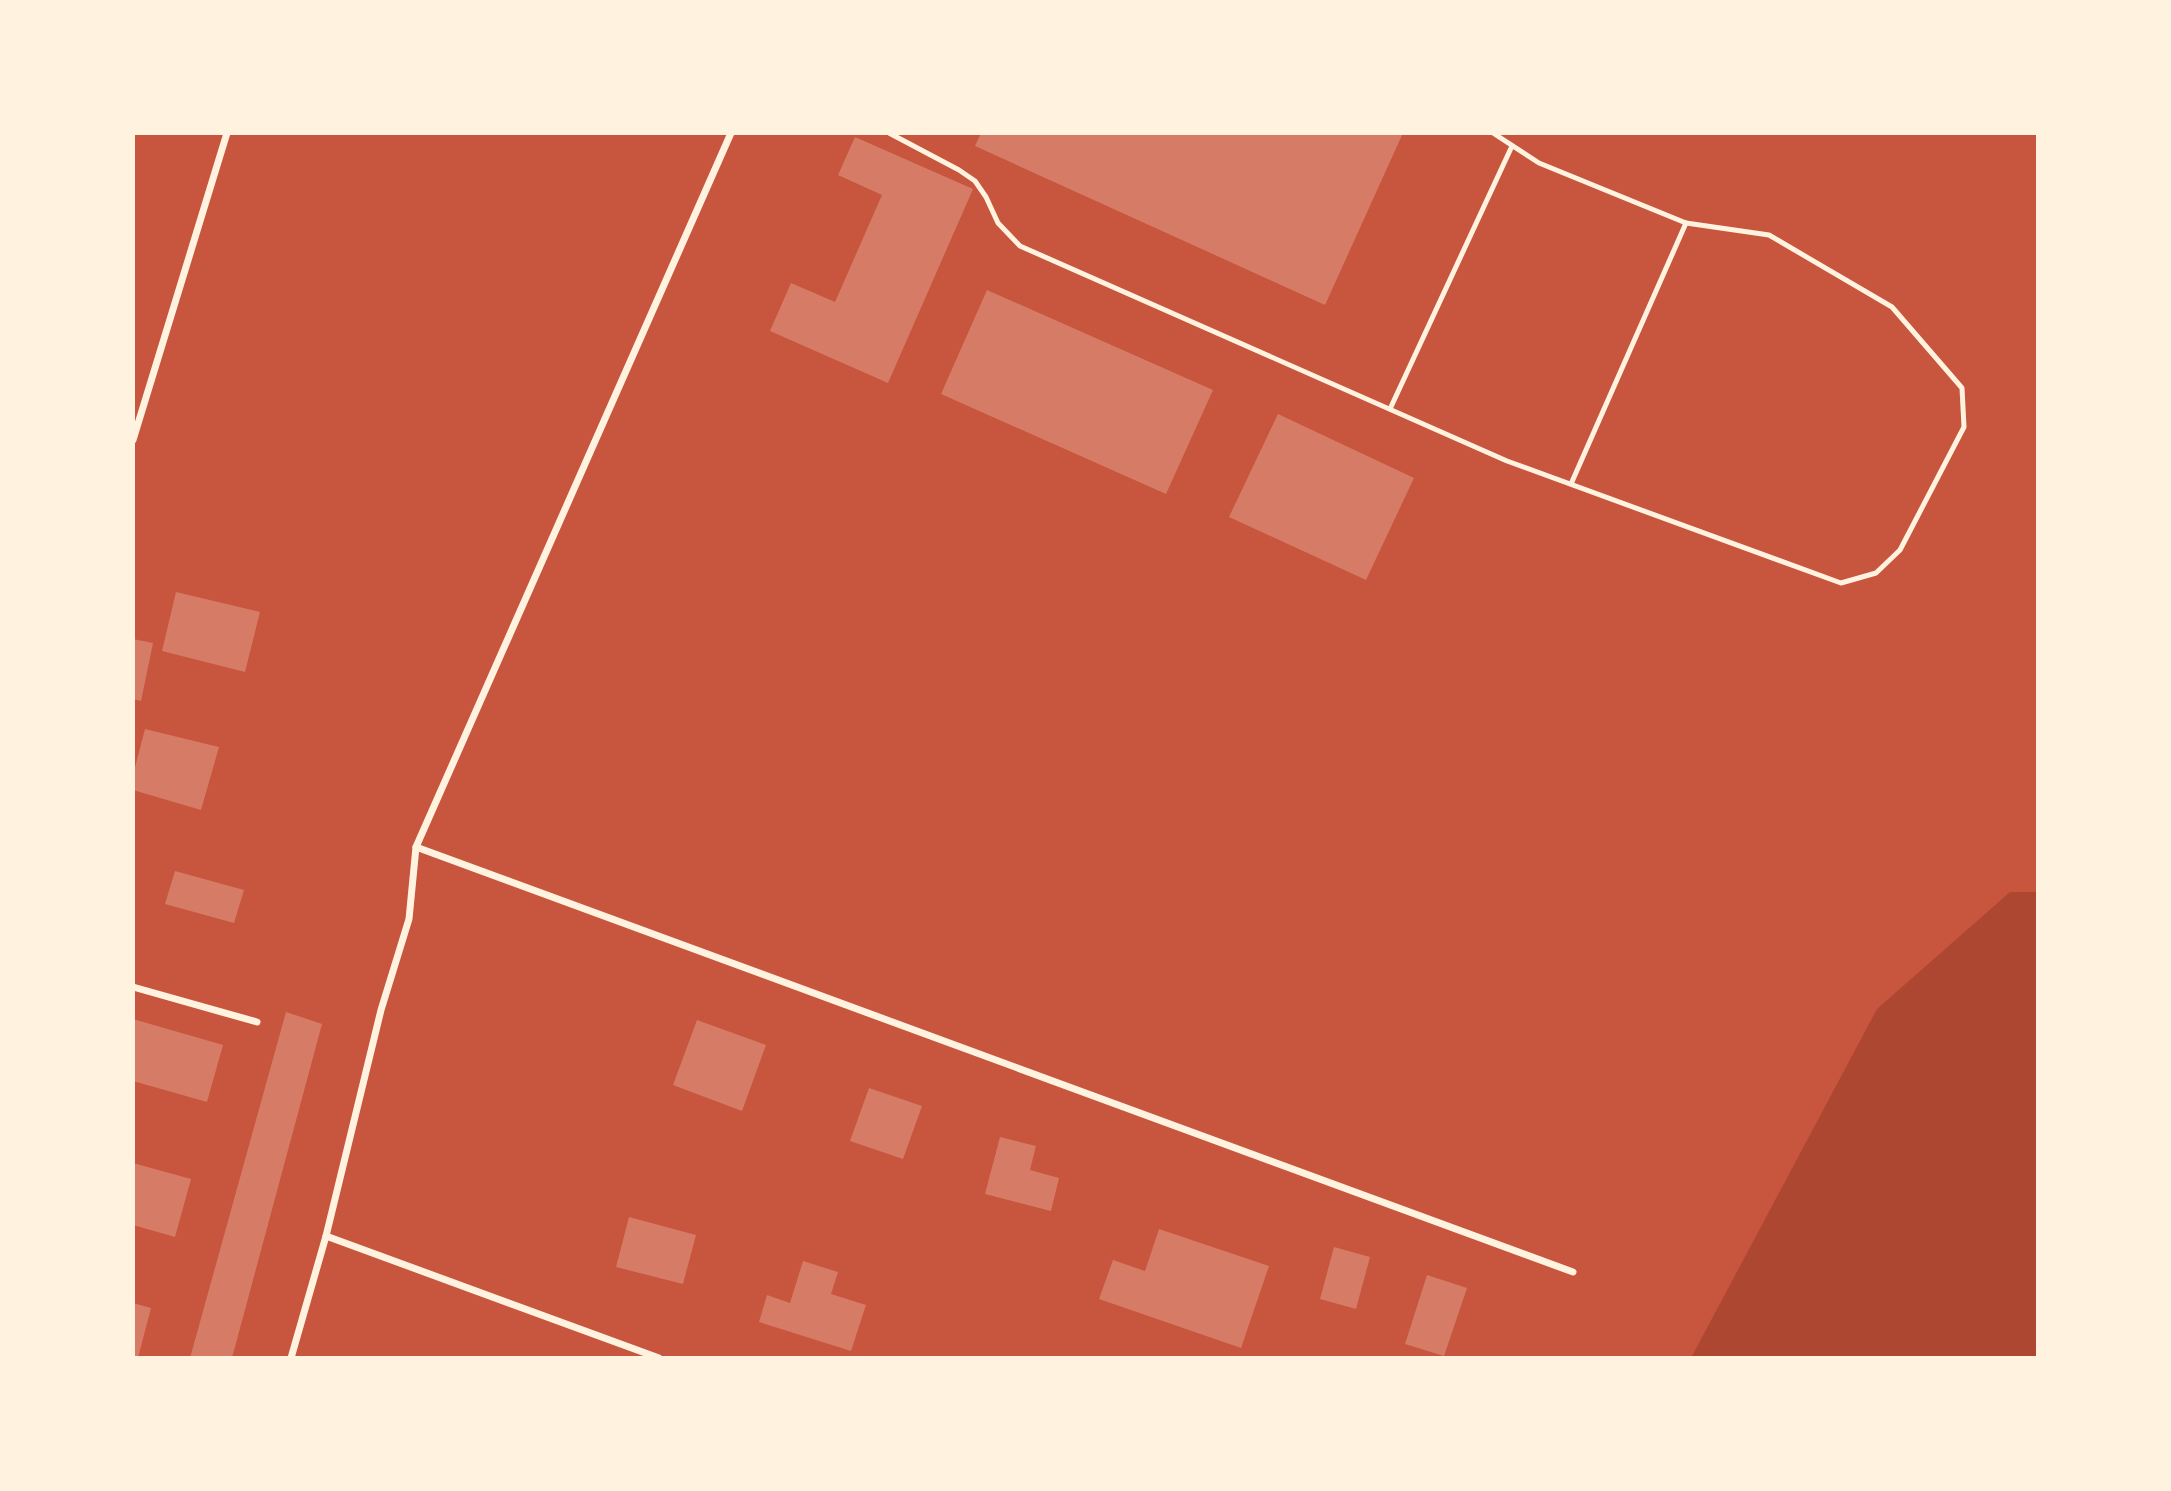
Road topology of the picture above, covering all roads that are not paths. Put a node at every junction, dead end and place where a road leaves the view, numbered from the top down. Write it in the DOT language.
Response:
graph roads {
  1 [pos="227,133"];
  2 [pos="731,133"];
  3 [pos="889,133"];
  4 [pos="1493,133"];
  5 [pos="1512,146"];
  6 [pos="1686,223"];
  7 [pos="1390,409"];
  8 [pos="133,440"];
  9 [pos="1571,484"];
  10 [pos="416,847"];
  11 [pos="133,987"];
  12 [pos="257,1022"];
  13 [pos="326,1236"];
  14 [pos="1573,1272"];
  15 [pos="291,1358"];
  16 [pos="659,1358"];
  1 -- 8 [label="street"];
  2 -- 10 [label="street"];
  3 -- 7 [label="lane"];
  4 -- 5 [label="lane"];
  5 -- 6 [label="lane"];
  5 -- 7 [label="lane"];
  6 -- 9 [label="lane"];
  6 -- 9 [label="lane"];
  7 -- 9 [label="lane"];
  10 -- 13 [label="street"];
  10 -- 14 [label="street"];
  11 -- 12 [label="street"];
  13 -- 15 [label="street"];
  13 -- 16 [label="street"];
}
